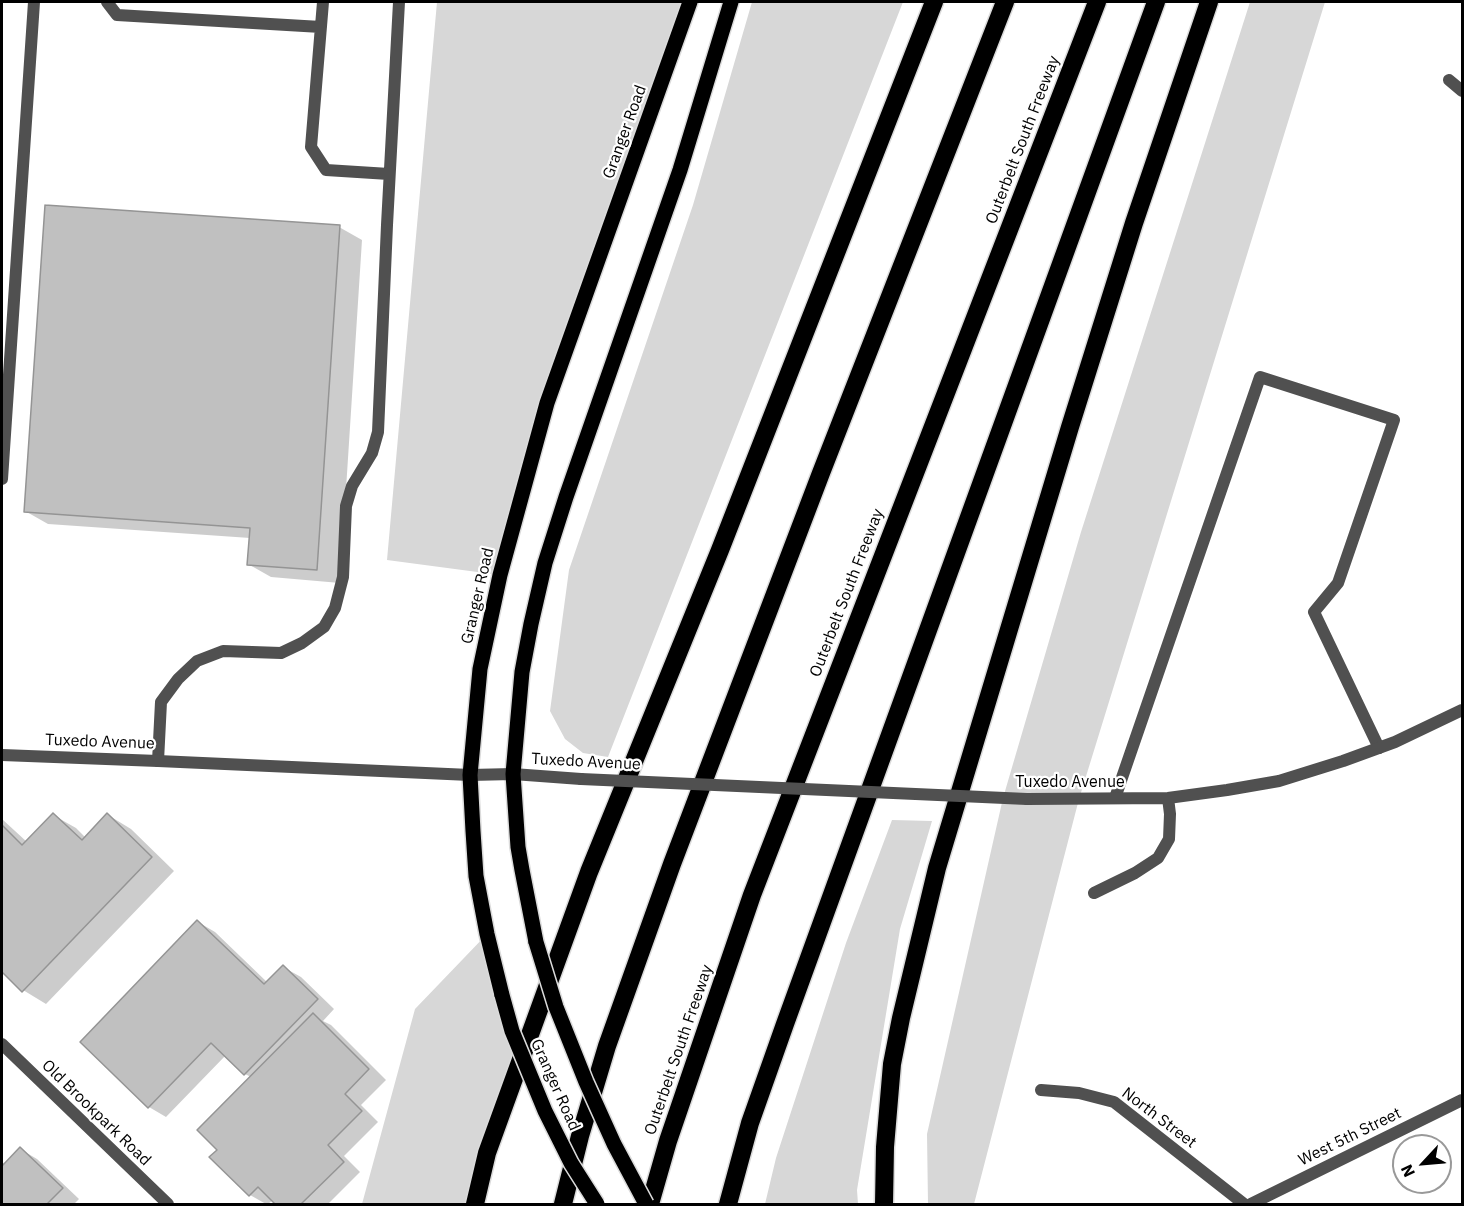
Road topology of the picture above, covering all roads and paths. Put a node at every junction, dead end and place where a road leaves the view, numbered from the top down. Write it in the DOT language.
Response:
graph roads {
  1 [pos="34,2"];
  2 [pos="107,2"];
  3 [pos="323,2"];
  4 [pos="399,2"];
  5 [pos="690,2"];
  6 [pos="731,2"];
  7 [pos="934,2"];
  8 [pos="1005,2"];
  9 [pos="1097,2"];
  10 [pos="1156,2"];
  11 [pos="1209,2"];
  12 [pos="321,27"];
  13 [pos="1449,80"];
  14 [pos="1462,91"];
  15 [pos="389,174"];
  16 [pos="2,479"];
  17 [pos="1462,710"];
  18 [pos="1379,748"];
  19 [pos="2,755"];
  20 [pos="158,761"];
  21 [pos="513,774"];
  22 [pos="470,775"];
  23 [pos="1115,798"];
  24 [pos="1168,798"];
  25 [pos="1094,893"];
  26 [pos="2,1044"];
  27 [pos="1041,1090"];
  28 [pos="1462,1100"];
  29 [pos="168,1204"];
  30 [pos="475,1204"];
  31 [pos="563,1204"];
  32 [pos="597,1204"];
  33 [pos="648,1204"];
  34 [pos="728,1204"];
  35 [pos="884,1204"];
  36 [pos="1244,1204"];
  37 [pos="1251,1204"];
  1 -- 16 [label="street"];
  2 -- 12 [label="street"];
  3 -- 12 [label="street"];
  4 -- 15 [label="street"];
  5 -- 22 [label="main road, Granger Road"];
  6 -- 21 [label="main road, Granger Road"];
  7 -- 30 [label="highway"];
  8 -- 31 [label="highway"];
  9 -- 33 [label="highway, Outerbelt South Freeway"];
  10 -- 34 [label="highway"];
  11 -- 35 [label="highway"];
  12 -- 15 [label="street"];
  13 -- 14 [label="street"];
  15 -- 20 [label="street"];
  17 -- 18 [label="street, Tuxedo Avenue"];
  18 -- 23 [label="street"];
  18 -- 24 [label="street, Tuxedo Avenue"];
  19 -- 20 [label="street, Tuxedo Avenue"];
  20 -- 22 [label="street, Tuxedo Avenue"];
  21 -- 22 [label="street, Tuxedo Avenue"];
  21 -- 23 [label="street, Tuxedo Avenue, bridge"];
  21 -- 33 [label="main road, Granger Road, bridge"];
  22 -- 32 [label="main road, Granger Road, bridge"];
  23 -- 24 [label="street, Tuxedo Avenue"];
  24 -- 25 [label="street"];
  26 -- 29 [label="street, Old Brookpark Road"];
  27 -- 36 [label="street, North Street"];
  28 -- 37 [label="street, West 5th Street"];
}
